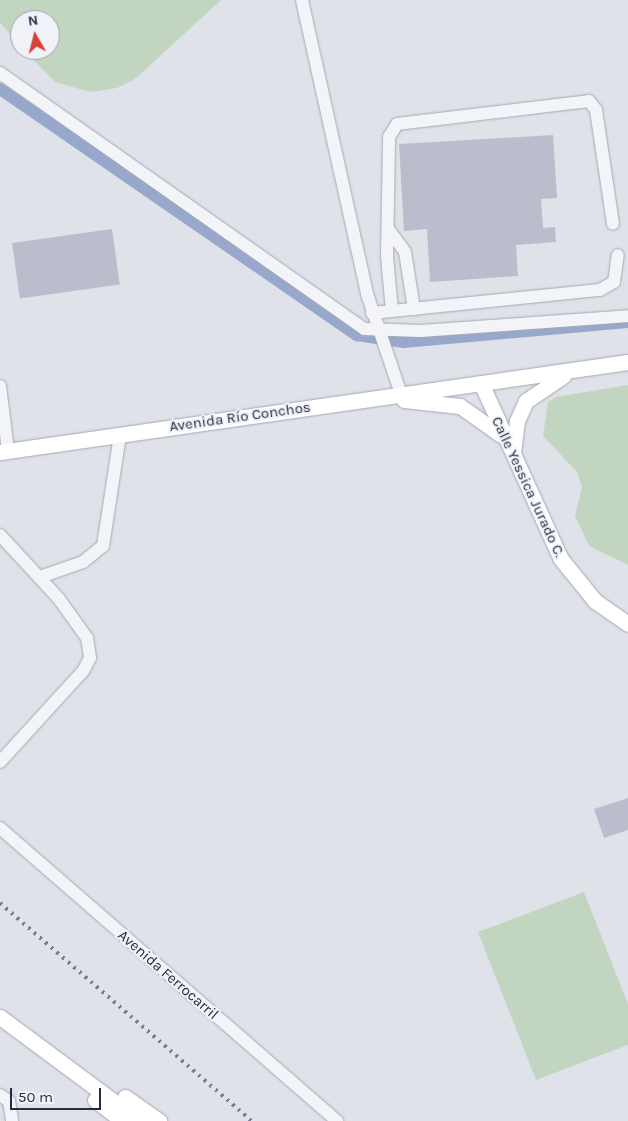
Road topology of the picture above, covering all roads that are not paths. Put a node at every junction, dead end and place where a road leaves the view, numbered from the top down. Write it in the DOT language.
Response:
graph roads {
  1 [pos="302,0"];
  2 [pos="0,73"];
  3 [pos="613,224"];
  4 [pos="389,230"];
  5 [pos="618,255"];
  6 [pos="414,309"];
  7 [pos="392,311"];
  8 [pos="372,313"];
  9 [pos="628,316"];
  10 [pos="378,332"];
  11 [pos="628,362"];
  12 [pos="578,370"];
  13 [pos="481,383"];
  14 [pos="0,386"];
  15 [pos="400,394"];
  16 [pos="383,397"];
  17 [pos="120,435"];
  18 [pos="505,438"];
  19 [pos="4,451"];
  20 [pos="512,457"];
  21 [pos="0,535"];
  22 [pos="40,577"];
  23 [pos="628,624"];
  24 [pos="0,762"];
  25 [pos="0,828"];
  26 [pos="0,1017"];
  27 [pos="25,1036"];
  28 [pos="0,1094"];
  29 [pos="12,1121"];
  30 [pos="123,1121"];
  31 [pos="140,1121"];
  32 [pos="159,1121"];
  33 [pos="337,1121"];
  1 -- 8 [label="street"];
  2 -- 10 [label="street"];
  3 -- 4 [label="street"];
  4 -- 6 [label="street"];
  4 -- 7 [label="street"];
  5 -- 6 [label="street"];
  6 -- 7 [label="street"];
  7 -- 8 [label="street"];
  8 -- 10 [label="street"];
  9 -- 10 [label="street"];
  10 -- 15 [label="street"];
  11 -- 12 [label="main road"];
  12 -- 13 [label="main road, Avenida Río Conchos"];
  12 -- 20 [label="main road"];
  13 -- 15 [label="main road, Avenida Río Conchos"];
  13 -- 18 [label="main road, Calle Yessica Jurado C."];
  14 -- 19 [label="street"];
  15 -- 16 [label="main road, Avenida Río Conchos"];
  16 -- 17 [label="main road, Avenida Río Conchos"];
  16 -- 18 [label="main road"];
  17 -- 19 [label="main road, Avenida Río Conchos"];
  17 -- 22 [label="street"];
  18 -- 20 [label="main road, Calle Yessica Jurado C."];
  20 -- 23 [label="main road, Calle Yessica Jurado C."];
  21 -- 22 [label="street"];
  22 -- 24 [label="street"];
  25 -- 33 [label="street, Avenida Ferrocarril"];
  26 -- 27 [label="main road"];
  27 -- 30 [label="main road"];
  27 -- 31 [label="main road"];
  27 -- 32 [label="main road"];
  28 -- 29 [label="street"];
}
